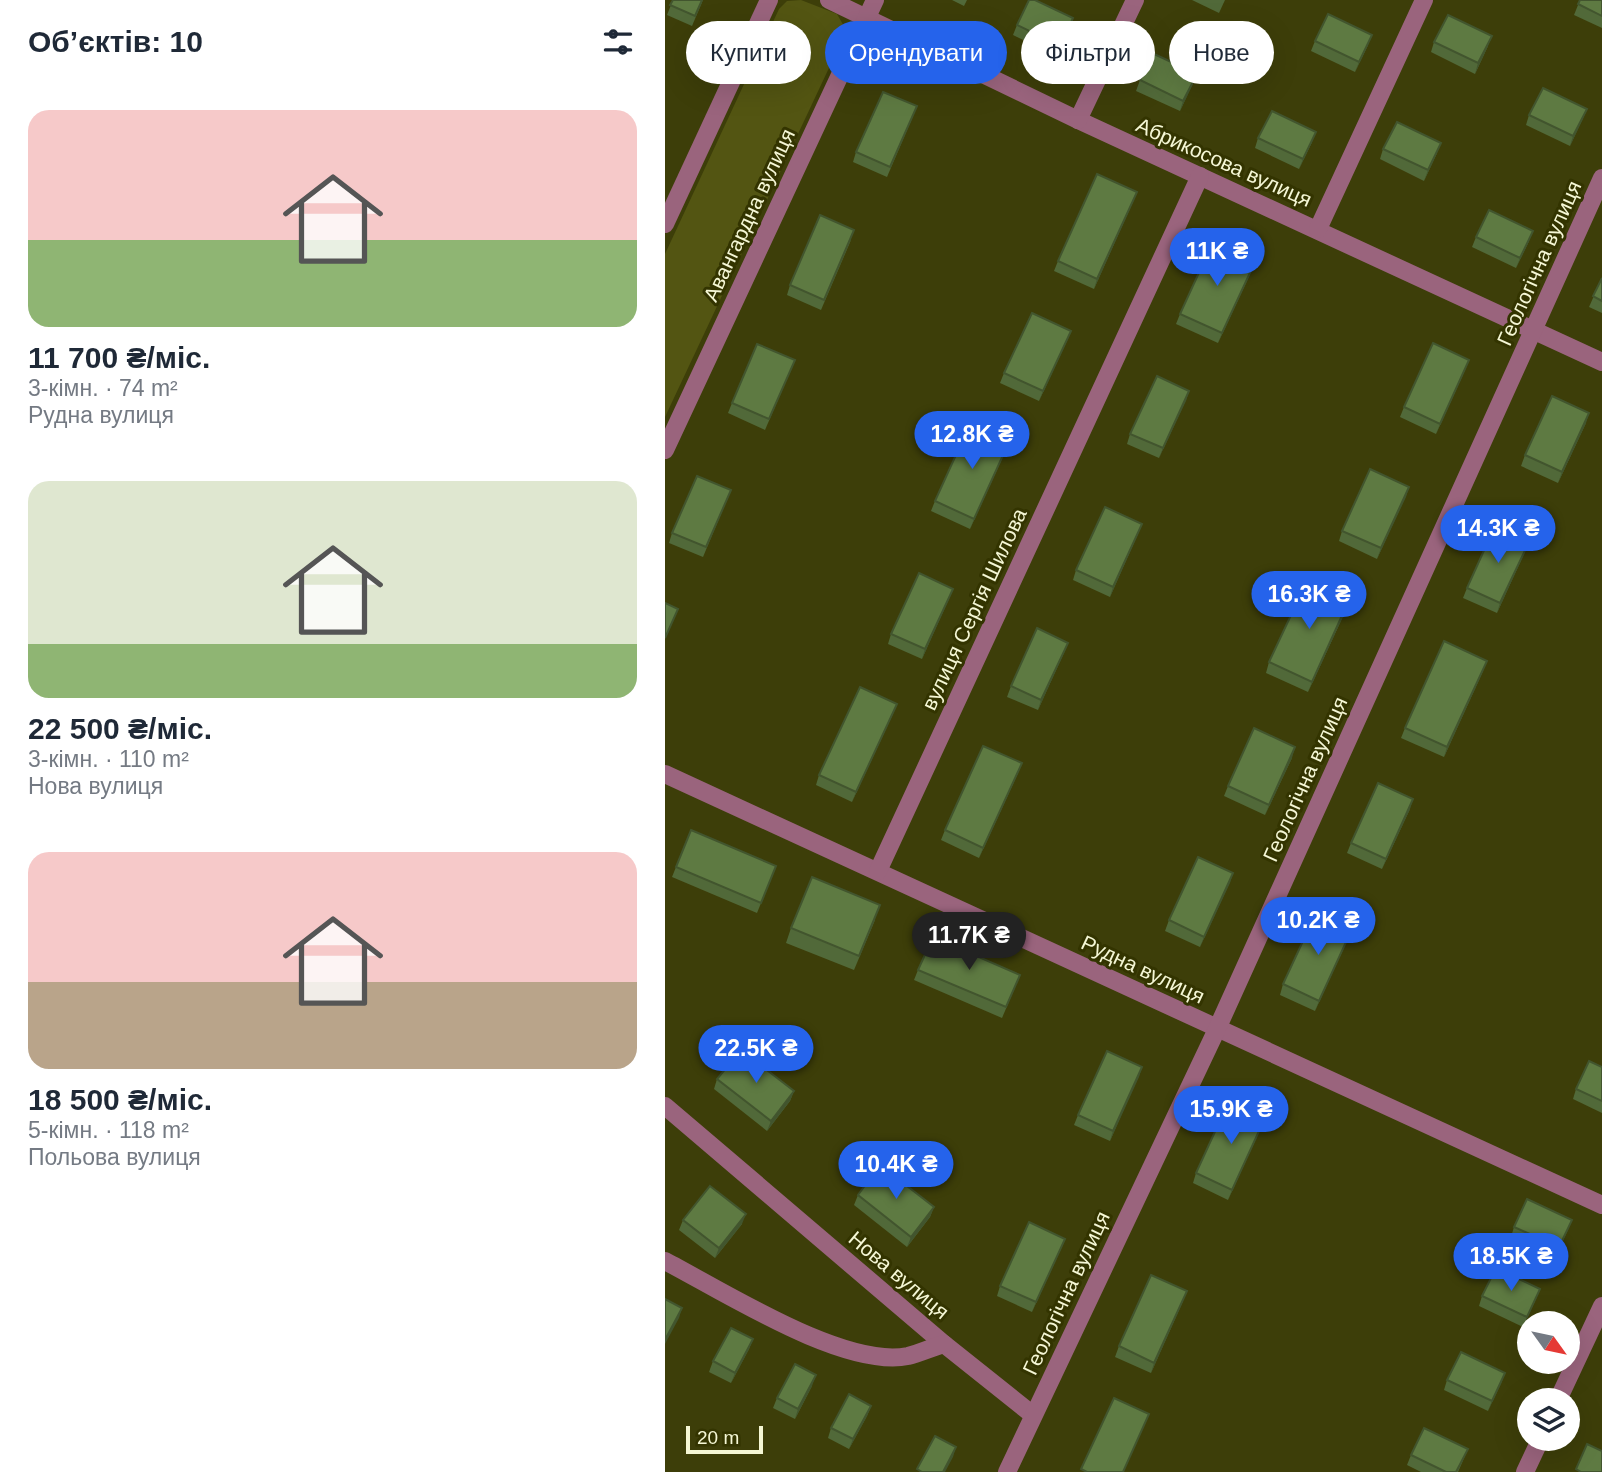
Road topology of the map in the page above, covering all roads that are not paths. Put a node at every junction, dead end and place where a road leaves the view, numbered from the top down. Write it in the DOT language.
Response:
graph roads {
  1 [pos="769,0"];
  2 [pos="829,0"];
  3 [pos="875,0"];
  4 [pos="1135,0"];
  5 [pos="1424,0"];
  6 [pos="866,18"];
  7 [pos="1078,120"];
  8 [pos="1200,176"];
  9 [pos="1602,178"];
  10 [pos="665,224"];
  11 [pos="1318,229"];
  12 [pos="1533,330"];
  13 [pos="1602,362"];
  14 [pos="665,450"];
  15 [pos="665,774"];
  16 [pos="878,871"];
  17 [pos="1217,1029"];
  18 [pos="665,1106"];
  19 [pos="1602,1205"];
  20 [pos="665,1261"];
  21 [pos="1602,1306"];
  22 [pos="944,1343"];
  23 [pos="1564,1388"];
  24 [pos="1033,1415"];
  25 [pos="1535,1451"];
  26 [pos="1007,1472"];
  27 [pos="1525,1472"];
  1 -- 10 [label="street"];
  2 -- 6 [label="street, Абрикосова вулиця"];
  3 -- 6 [label="street, Авангардна вулиця"];
  4 -- 7 [label="street"];
  5 -- 11 [label="street"];
  6 -- 7 [label="street, Абрикосова вулиця"];
  6 -- 14 [label="street, Авангардна вулиця"];
  7 -- 8 [label="street, Абрикосова вулиця"];
  8 -- 11 [label="street, Абрикосова вулиця"];
  8 -- 16 [label="street, вулиця Сергія Шилова"];
  9 -- 12 [label="street, Геологічна вулиця"];
  11 -- 12 [label="street, Абрикосова вулиця"];
  12 -- 13 [label="street, Абрикосова вулиця"];
  12 -- 17 [label="street, Геологічна вулиця"];
  15 -- 16 [label="street, Рудна вулиця"];
  16 -- 17 [label="street, Рудна вулиця"];
  17 -- 19 [label="street, Рудна вулиця"];
  17 -- 24 [label="street, Геологічна вулиця"];
  18 -- 22 [label="street, Нова вулиця"];
  20 -- 22 [label="street, Нова вулиця"];
  21 -- 23 [label="street"];
  22 -- 24 [label="street, Нова вулиця"];
  24 -- 26 [label="street, Геологічна вулиця"];
  25 -- 27 [label="street"];
}
